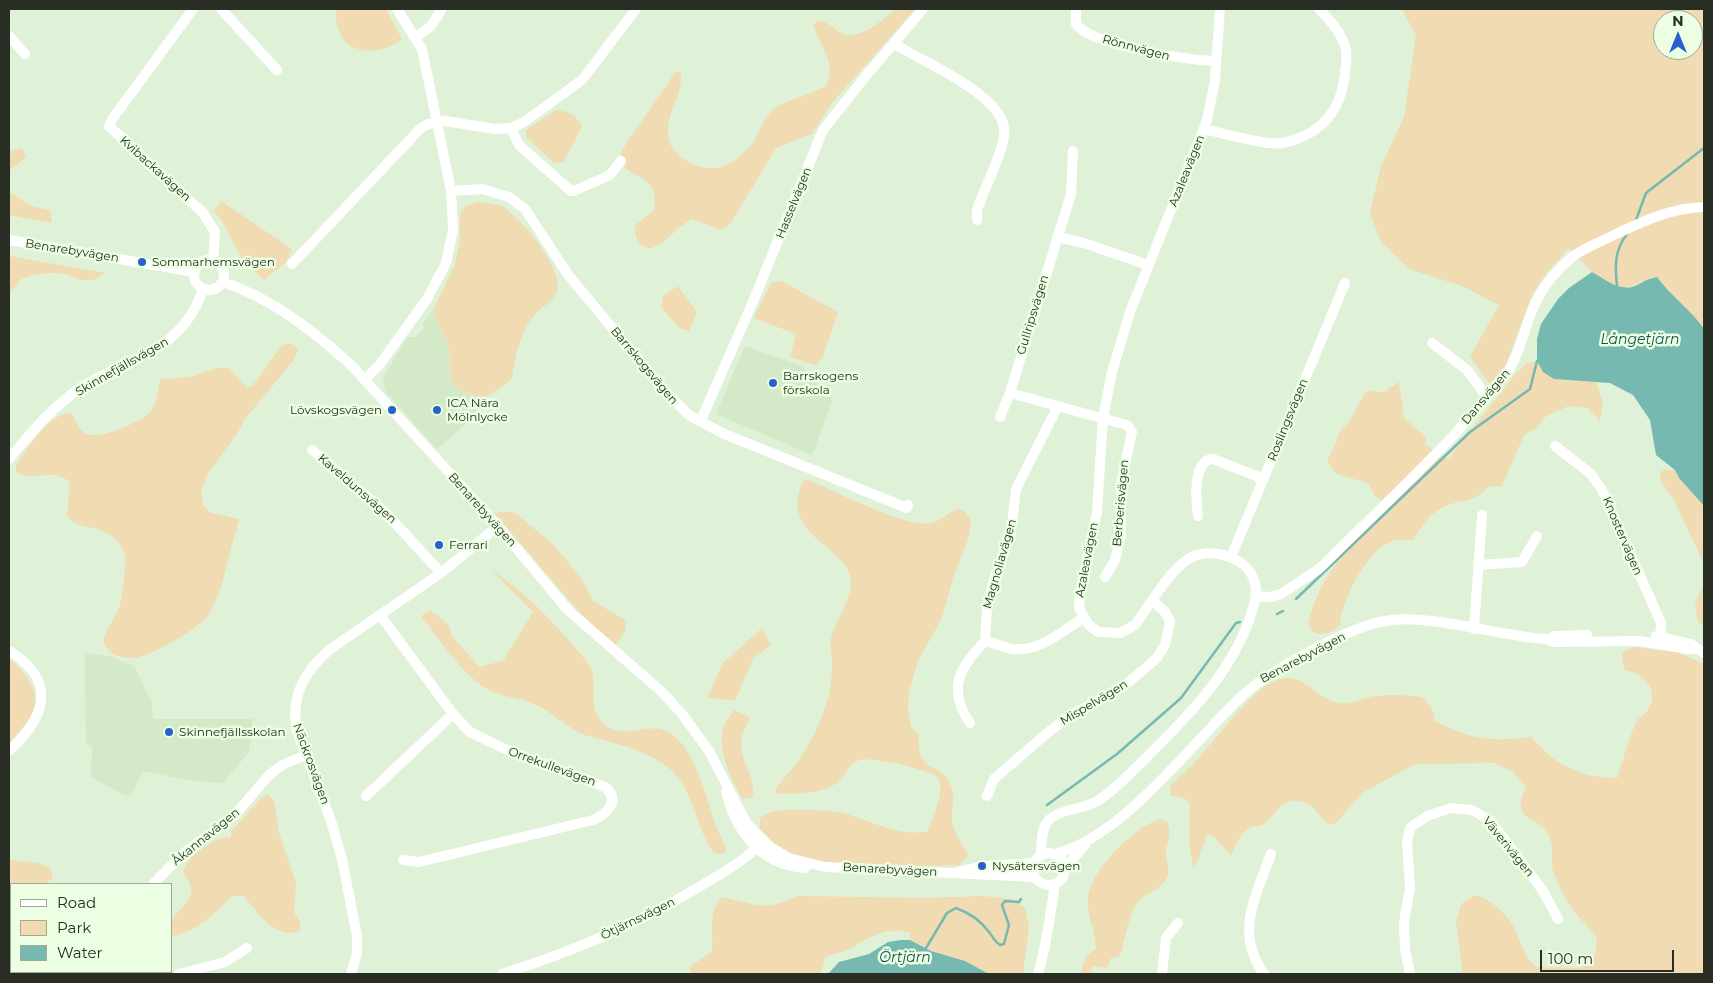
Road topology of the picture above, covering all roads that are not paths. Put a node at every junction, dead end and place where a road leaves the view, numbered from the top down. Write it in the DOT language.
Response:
graph roads {
  1 [pos="193,9"];
  2 [pos="221,9"];
  3 [pos="397,9"];
  4 [pos="442,9"];
  5 [pos="924,9"];
  6 [pos="1076,9"];
  7 [pos="1220,9"];
  8 [pos="1319,9"];
  9 [pos="631,10"];
  10 [pos="9,36"];
  11 [pos="415,38"];
  12 [pos="895,44"];
  13 [pos="25,54"];
  14 [pos="1216,61"];
  15 [pos="276,70"];
  16 [pos="438,122"];
  17 [pos="511,128"];
  18 [pos="1204,129"];
  19 [pos="1073,152"];
  20 [pos="621,161"];
  21 [pos="451,191"];
  22 [pos="1704,207"];
  23 [pos="977,220"];
  24 [pos="1057,237"];
  25 [pos="9,240"];
  26 [pos="213,261"];
  27 [pos="292,264"];
  28 [pos="1148,265"];
  29 [pos="194,272"];
  30 [pos="223,282"];
  31 [pos="1345,282"];
  32 [pos="204,290"];
  33 [pos="1432,343"];
  34 [pos="365,380"];
  35 [pos="1010,393"];
  36 [pos="1487,397"];
  37 [pos="1058,406"];
  38 [pos="1000,417"];
  39 [pos="1103,418"];
  40 [pos="701,420"];
  41 [pos="1555,446"];
  42 [pos="312,450"];
  43 [pos="9,459"];
  44 [pos="1264,479"];
  45 [pos="908,505"];
  46 [pos="1482,515"];
  47 [pos="1198,516"];
  48 [pos="498,526"];
  49 [pos="1538,536"];
  50 [pos="1231,557"];
  51 [pos="1478,565"];
  52 [pos="440,573"];
  53 [pos="1105,577"];
  54 [pos="1256,596"];
  55 [pos="1153,601"];
  56 [pos="380,615"];
  57 [pos="1083,618"];
  58 [pos="1474,629"];
  59 [pos="1660,640"];
  60 [pos="985,641"];
  61 [pos="9,651"];
  62 [pos="1700,651"];
  63 [pos="453,714"];
  64 [pos="970,723"];
  65 [pos="9,751"];
  66 [pos="306,755"];
  67 [pos="366,796"];
  68 [pos="987,796"];
  69 [pos="1044,836"];
  70 [pos="1089,840"];
  71 [pos="759,845"];
  72 [pos="1054,854"];
  73 [pos="1271,854"];
  74 [pos="1037,859"];
  75 [pos="402,860"];
  76 [pos="1065,868"];
  77 [pos="956,872"];
  78 [pos="1034,876"];
  79 [pos="154,883"];
  80 [pos="1055,884"];
  81 [pos="1043,885"];
  82 [pos="1050,906"];
  83 [pos="1558,919"];
  84 [pos="1178,924"];
  85 [pos="247,948"];
  86 [pos="179,974"];
  87 [pos="351,974"];
  88 [pos="502,974"];
  89 [pos="1038,974"];
  90 [pos="1162,974"];
  91 [pos="1264,974"];
  92 [pos="1410,974"];
  1 -- 26 [label="street, Kvibackavägen"];
  2 -- 15 [label="street"];
  3 -- 11 [label="street"];
  4 -- 11 [label="street"];
  5 -- 12 [label="street, Hasselvägen"];
  6 -- 14 [label="street, Rönnvägen"];
  7 -- 14 [label="street, Azaleavägen"];
  8 -- 18 [label="street"];
  9 -- 17 [label="street"];
  10 -- 13 [label="street"];
  11 -- 16 [label="street"];
  12 -- 23 [label="street"];
  12 -- 40 [label="street, Hasselvägen"];
  14 -- 18 [label="street, Azaleavägen"];
  16 -- 17 [label="street"];
  16 -- 21 [label="street"];
  16 -- 27 [label="street"];
  17 -- 20 [label="street"];
  18 -- 28 [label="street, Azaleavägen"];
  19 -- 24 [label="street, Gullripsvägen"];
  21 -- 34 [label="street"];
  21 -- 40 [label="street, Barrskogsvägen"];
  22 -- 36 [label="street, Dansvägen"];
  24 -- 28 [label="street"];
  24 -- 35 [label="street, Gullripsvägen"];
  25 -- 29 [label="street, Benarebyvägen"];
  26 -- 29 [label="street"];
  26 -- 30 [label="street"];
  28 -- 39 [label="street, Azaleavägen"];
  29 -- 32 [label="street"];
  30 -- 32 [label="street"];
  30 -- 34 [label="street, Benarebyvägen"];
  31 -- 44 [label="street, Roslingsvägen"];
  32 -- 43 [label="street, Skinnefjällsvägen"];
  33 -- 36 [label="street"];
  34 -- 48 [label="street, Benarebyvägen"];
  35 -- 37 [label="street"];
  35 -- 38 [label="street, Gullripsvägen"];
  36 -- 54 [label="street, Dansvägen"];
  37 -- 39 [label="street"];
  37 -- 60 [label="street, Magnoliavägen"];
  39 -- 53 [label="street, Berberisvägen"];
  39 -- 57 [label="street, Azaleavägen"];
  40 -- 45 [label="street, Barrskogsvägen"];
  41 -- 59 [label="street, Knostervägen"];
  42 -- 52 [label="street, Kaveldunsvägen"];
  44 -- 47 [label="street"];
  44 -- 50 [label="street, Roslingsvägen"];
  46 -- 51 [label="street"];
  48 -- 52 [label="street, Näckrosvägen"];
  48 -- 71 [label="street, Benarebyvägen"];
  49 -- 51 [label="street"];
  50 -- 54 [label="street"];
  50 -- 55 [label="street"];
  51 -- 58 [label="street"];
  52 -- 56 [label="street, Näckrosvägen"];
  54 -- 69 [label="street"];
  55 -- 57 [label="street"];
  55 -- 68 [label="street, Mispelvägen"];
  56 -- 63 [label="street, Orrekullevägen"];
  56 -- 66 [label="street, Näckrosvägen"];
  57 -- 60 [label="street"];
  58 -- 59 [label="street, Benarebyvägen"];
  58 -- 70 [label="street, Benarebyvägen"];
  59 -- 62 [label="street, Benarebyvägen"];
  60 -- 64 [label="street"];
  61 -- 65 [label="street"];
  63 -- 67 [label="street"];
  63 -- 75 [label="street, Orrekullevägen"];
  66 -- 79 [label="street, Åkannavägen"];
  66 -- 87 [label="street, Näckrosvägen"];
  69 -- 72 [label="street"];
  69 -- 74 [label="street"];
  70 -- 72 [label="street, Benarebyvägen"];
  70 -- 76 [label="street, Benarebyvägen"];
  71 -- 77 [label="street, Benarebyvägen"];
  71 -- 88 [label="street, Ötjärnsvägen"];
  72 -- 74 [label="street"];
  72 -- 76 [label="street"];
  73 -- 91 [label="street"];
  74 -- 77 [label="street, Benarebyvägen"];
  74 -- 78 [label="street"];
  76 -- 80 [label="street"];
  77 -- 78 [label="street, Benarebyvägen"];
  78 -- 81 [label="street"];
  80 -- 81 [label="street"];
  80 -- 82 [label="street"];
  81 -- 82 [label="street"];
  82 -- 89 [label="street"];
  83 -- 92 [label="street, Väverivägen"];
  84 -- 90 [label="street"];
  85 -- 86 [label="street"];
}
